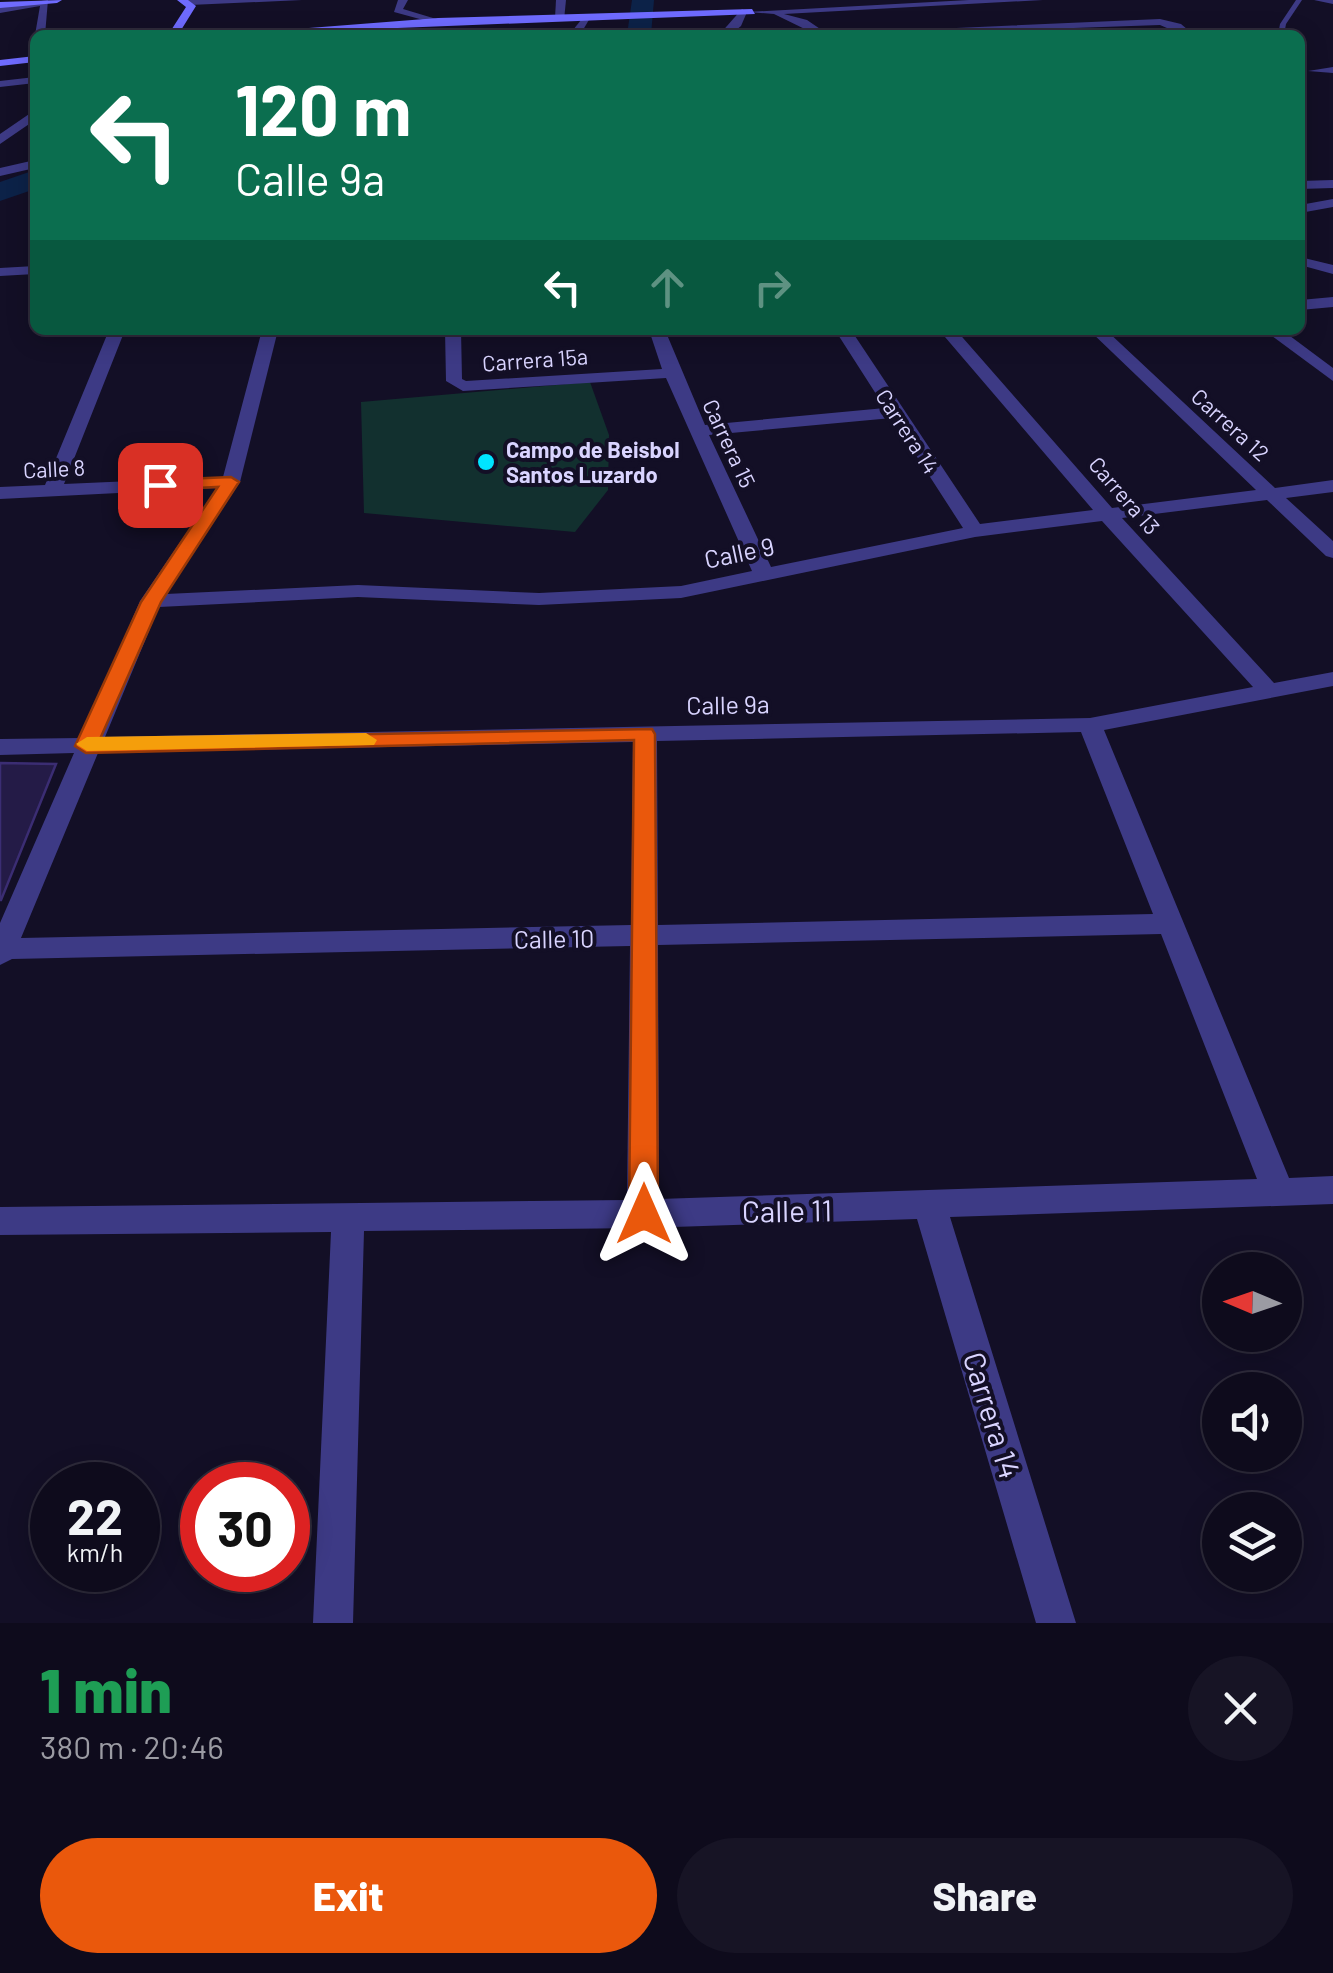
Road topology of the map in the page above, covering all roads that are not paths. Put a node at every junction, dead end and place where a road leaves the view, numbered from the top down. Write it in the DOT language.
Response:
graph roads {
  1 [pos="58,0"];
  2 [pos="297,0"];
  3 [pos="403,0"];
  4 [pos="561,0"];
  5 [pos="1038,0"];
  6 [pos="1299,0"];
  7 [pos="186,1"];
  8 [pos="44,2"];
  9 [pos="931,2"];
  10 [pos="820,4"];
  11 [pos="0,8"];
  12 [pos="747,12"];
  13 [pos="545,18"];
  14 [pos="560,18"];
  15 [pos="589,18"];
  16 [pos="438,21"];
  17 [pos="803,22"];
  18 [pos="737,24"];
  19 [pos="41,30"];
  20 [pos="176,30"];
  21 [pos="301,30"];
  22 [pos="549,30"];
  23 [pos="580,30"];
  24 [pos="730,30"];
  25 [pos="816,30"];
  26 [pos="867,30"];
  27 [pos="968,30"];
  28 [pos="1182,30"];
  29 [pos="1282,30"];
  30 [pos="30,60"];
  31 [pos="0,63"];
  32 [pos="1333,70"];
  33 [pos="1313,71"];
  34 [pos="30,81"];
  35 [pos="0,84"];
  36 [pos="30,118"];
  37 [pos="0,140"];
  38 [pos="30,165"];
  39 [pos="0,172"];
  40 [pos="1333,184"];
  41 [pos="1305,185"];
  42 [pos="1333,203"];
  43 [pos="1305,209"];
  44 [pos="1305,210"];
  45 [pos="1320,218"];
  46 [pos="1305,262"];
  47 [pos="30,270"];
  48 [pos="1333,270"];
  49 [pos="0,272"];
  50 [pos="1333,302"];
  51 [pos="1305,305"];
  52 [pos="115,335"];
  53 [pos="269,335"];
  54 [pos="453,335"];
  55 [pos="659,335"];
  56 [pos="846,335"];
  57 [pos="951,335"];
  58 [pos="1103,335"];
  59 [pos="1279,335"];
  60 [pos="672,373"];
  61 [pos="1333,376"];
  62 [pos="895,412"];
  63 [pos="700,431"];
  64 [pos="231,482"];
  65 [pos="1333,486"];
  66 [pos="52,490"];
  67 [pos="0,493"];
  68 [pos="1274,493"];
  69 [pos="1106,513"];
  70 [pos="975,532"];
  71 [pos="1333,552"];
  72 [pos="764,574"];
  73 [pos="151,602"];
  74 [pos="1333,679"];
  75 [pos="1268,690"];
  76 [pos="1090,724"];
  77 [pos="644,734"];
  78 [pos="86,746"];
  79 [pos="0,747"];
  80 [pos="1168,924"];
  81 [pos="645,936"];
  82 [pos="1,951"];
  83 [pos="1278,1190"];
  84 [pos="1333,1190"];
  85 [pos="930,1206"];
  86 [pos="644,1214"];
  87 [pos="348,1215"];
  88 [pos="0,1222"];
  89 [pos="333,1623"];
  90 [pos="1056,1623"];
  1 -- 8 [label="street"];
  2 -- 7 [label="street"];
  2 -- 21 [label="street"];
  3 -- 16 [label="street"];
  4 -- 14 [label="street"];
  5 -- 9 [label="street"];
  6 -- 29 [label="lane"];
  7 -- 20 [label="street"];
  8 -- 11 [label="street"];
  8 -- 19 [label="street"];
  9 -- 10 [label="street"];
  10 -- 12 [label="street"];
  10 -- 26 [label="street"];
  12 -- 15 [label="street"];
  12 -- 17 [label="street"];
  12 -- 18 [label="street"];
  13 -- 14 [label="street"];
  13 -- 16 [label="street"];
  13 -- 22 [label="street"];
  14 -- 15 [label="street"];
  15 -- 23 [label="street"];
  16 -- 21 [label="street"];
  17 -- 18 [label="street"];
  17 -- 25 [label="street"];
  18 -- 24 [label="street"];
  27 -- 28 [label="street"];
  30 -- 31 [label="street"];
  32 -- 33 [label="street"];
  34 -- 35 [label="street"];
  36 -- 37 [label="street"];
  38 -- 39 [label="street"];
  40 -- 41 [label="street"];
  42 -- 43 [label="street"];
  44 -- 45 [label="street"];
  46 -- 48 [label="street"];
  47 -- 49 [label="street"];
  50 -- 51 [label="street"];
  52 -- 66 [label="street"];
  53 -- 64 [label="street"];
  54 -- 60 [label="street, Carrera 15a"];
  55 -- 60 [label="street, Carrera 15"];
  56 -- 62 [label="street, Carrera 14"];
  57 -- 69 [label="street, Carrera 13"];
  58 -- 68 [label="street, Carrera 12"];
  59 -- 61 [label="street"];
  60 -- 63 [label="street, Carrera 15"];
  62 -- 63 [label="street"];
  62 -- 70 [label="street, Carrera 14"];
  63 -- 72 [label="street, Carrera 15"];
  64 -- 66 [label="street, Calle 8"];
  64 -- 73 [label="street"];
  65 -- 68 [label="street, Calle 9"];
  66 -- 67 [label="street, Calle 8"];
  68 -- 69 [label="street, Calle 9"];
  68 -- 71 [label="street, Carrera 12"];
  69 -- 70 [label="street, Calle 9"];
  69 -- 75 [label="street, Carrera 13"];
  70 -- 72 [label="street, Calle 9"];
  72 -- 73 [label="street, Calle 9"];
  73 -- 78 [label="street"];
  74 -- 75 [label="street, Calle 9a"];
  75 -- 76 [label="street, Calle 9a"];
  76 -- 77 [label="street, Calle 9a"];
  76 -- 80 [label="street"];
  77 -- 78 [label="street, Calle 9a"];
  77 -- 81 [label="street"];
  78 -- 79 [label="street, Calle 9a"];
  78 -- 82 [label="street"];
  80 -- 81 [label="street, Calle 10"];
  80 -- 83 [label="street"];
  81 -- 82 [label="street, Calle 10"];
  81 -- 86 [label="street"];
  83 -- 84 [label="street, Calle 11"];
  83 -- 85 [label="street, Calle 11"];
  85 -- 86 [label="street, Calle 11"];
  85 -- 90 [label="street, Carrera 14"];
  86 -- 87 [label="street, Calle 11"];
  87 -- 88 [label="street, Calle 11"];
  87 -- 89 [label="street"];
}
